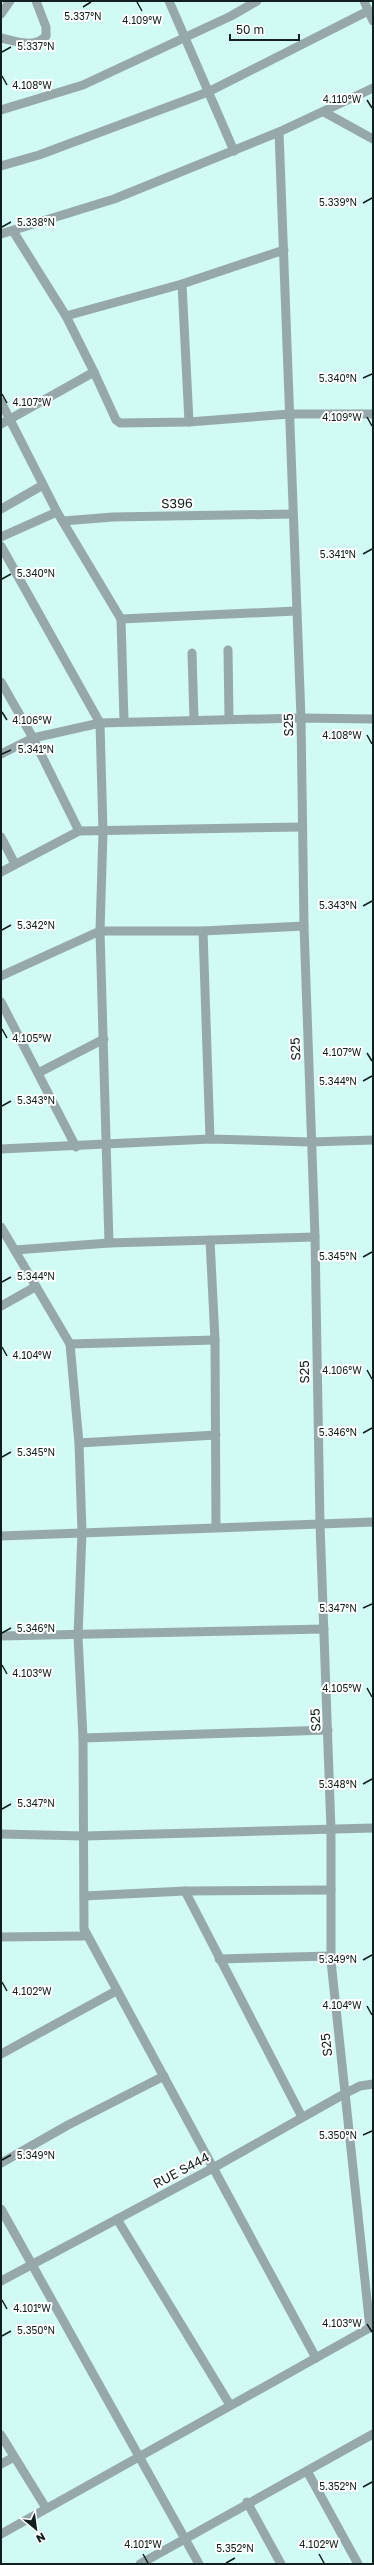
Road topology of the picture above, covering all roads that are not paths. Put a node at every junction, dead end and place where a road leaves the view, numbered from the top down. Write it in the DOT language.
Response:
graph roads {
  1 [pos="10,1"];
  2 [pos="36,1"];
  3 [pos="169,1"];
  4 [pos="257,1"];
  5 [pos="364,1"];
  6 [pos="368,11"];
  7 [pos="1,14"];
  8 [pos="373,21"];
  9 [pos="1,38"];
  10 [pos="185,38"];
  11 [pos="373,88"];
  12 [pos="208,92"];
  13 [pos="1,110"];
  14 [pos="324,112"];
  15 [pos="279,132"];
  16 [pos="373,138"];
  17 [pos="234,151"];
  18 [pos="1,166"];
  19 [pos="13,231"];
  20 [pos="1,234"];
  21 [pos="284,250"];
  22 [pos="182,284"];
  23 [pos="66,316"];
  24 [pos="94,372"];
  25 [pos="1,402"];
  26 [pos="290,414"];
  27 [pos="373,414"];
  28 [pos="11,419"];
  29 [pos="189,422"];
  30 [pos="1,424"];
  31 [pos="43,485"];
  32 [pos="1,509"];
  33 [pos="57,512"];
  34 [pos="293,514"];
  35 [pos="63,521"];
  36 [pos="1,537"];
  37 [pos="1,546"];
  38 [pos="296,611"];
  39 [pos="121,620"];
  40 [pos="228,650"];
  41 [pos="192,654"];
  42 [pos="1,682"];
  43 [pos="301,718"];
  44 [pos="229,719"];
  45 [pos="373,719"];
  46 [pos="194,720"];
  47 [pos="124,721"];
  48 [pos="100,722"];
  49 [pos="33,738"];
  50 [pos="1,754"];
  51 [pos="302,827"];
  52 [pos="79,831"];
  53 [pos="103,832"];
  54 [pos="1,837"];
  55 [pos="15,864"];
  56 [pos="1,872"];
  57 [pos="304,926"];
  58 [pos="100,931"];
  59 [pos="203,931"];
  60 [pos="1,976"];
  61 [pos="1,1002"];
  62 [pos="104,1039"];
  63 [pos="38,1073"];
  64 [pos="210,1139"];
  65 [pos="373,1140"];
  66 [pos="311,1142"];
  67 [pos="108,1144"];
  68 [pos="76,1147"];
  69 [pos="1,1149"];
  70 [pos="1,1227"];
  71 [pos="315,1237"];
  72 [pos="210,1240"];
  73 [pos="109,1244"];
  74 [pos="15,1250"];
  75 [pos="35,1287"];
  76 [pos="1,1306"];
  77 [pos="215,1340"];
  78 [pos="70,1344"];
  79 [pos="216,1435"];
  80 [pos="79,1443"];
  81 [pos="373,1522"];
  82 [pos="320,1524"];
  83 [pos="216,1526"];
  84 [pos="82,1532"];
  85 [pos="1,1536"];
  86 [pos="324,1629"];
  87 [pos="1,1636"];
  88 [pos="78,1636"];
  89 [pos="328,1730"];
  90 [pos="82,1738"];
  91 [pos="373,1828"];
  92 [pos="331,1830"];
  93 [pos="1,1834"];
  94 [pos="84,1836"];
  95 [pos="331,1890"];
  96 [pos="185,1891"];
  97 [pos="84,1896"];
  98 [pos="86,1936"];
  99 [pos="1,1937"];
  100 [pos="331,1956"];
  101 [pos="219,1959"];
  102 [pos="116,1991"];
  103 [pos="1,2054"];
  104 [pos="164,2076"];
  105 [pos="373,2084"];
  106 [pos="344,2094"];
  107 [pos="302,2117"];
  108 [pos="1,2164"];
  109 [pos="214,2168"];
  110 [pos="1,2209"];
  111 [pos="117,2219"];
  112 [pos="32,2263"];
  113 [pos="1,2281"];
  114 [pos="371,2327"];
  115 [pos="316,2358"];
  116 [pos="230,2406"];
  117 [pos="1,2435"];
  118 [pos="372,2438"];
  119 [pos="140,2455"];
  120 [pos="14,2457"];
  121 [pos="1,2464"];
  122 [pos="307,2471"];
  123 [pos="247,2502"];
  124 [pos="46,2508"];
  125 [pos="1,2534"];
  126 [pos="185,2537"];
  127 [pos="140,2564"];
  128 [pos="199,2564"];
  129 [pos="280,2564"];
  130 [pos="358,2564"];
  1 -- 7 [label="street"];
  2 -- 9 [label="street"];
  3 -- 10 [label="street"];
  4 -- 10 [label="street"];
  5 -- 6 [label="street"];
  6 -- 8 [label="street"];
  6 -- 12 [label="street"];
  10 -- 12 [label="street"];
  10 -- 13 [label="street"];
  11 -- 14 [label="street"];
  12 -- 17 [label="street"];
  12 -- 18 [label="street"];
  14 -- 15 [label="street"];
  14 -- 16 [label="street"];
  15 -- 17 [label="street"];
  15 -- 21 [label="street, S25"];
  17 -- 19 [label="street"];
  19 -- 20 [label="street"];
  19 -- 23 [label="street"];
  21 -- 22 [label="street"];
  21 -- 26 [label="street, S25"];
  22 -- 23 [label="street"];
  22 -- 29 [label="street"];
  23 -- 24 [label="street"];
  24 -- 28 [label="street"];
  24 -- 29 [label="street"];
  25 -- 28 [label="street"];
  26 -- 27 [label="street"];
  26 -- 29 [label="street"];
  26 -- 34 [label="street, S25"];
  28 -- 30 [label="street"];
  28 -- 31 [label="street"];
  31 -- 32 [label="street"];
  31 -- 33 [label="street"];
  33 -- 35 [label="street"];
  33 -- 36 [label="street"];
  34 -- 35 [label="street, S396"];
  34 -- 38 [label="street, S25"];
  35 -- 39 [label="street"];
  37 -- 48 [label="street"];
  38 -- 39 [label="street"];
  38 -- 43 [label="street, S25"];
  39 -- 47 [label="street"];
  40 -- 44 [label="street"];
  41 -- 46 [label="street"];
  42 -- 49 [label="street"];
  43 -- 44 [label="street"];
  43 -- 45 [label="street"];
  43 -- 51 [label="street, S25"];
  44 -- 46 [label="street"];
  46 -- 47 [label="street"];
  47 -- 48 [label="street"];
  48 -- 49 [label="street"];
  48 -- 53 [label="street"];
  49 -- 50 [label="street"];
  49 -- 52 [label="street"];
  51 -- 53 [label="street"];
  51 -- 57 [label="street, S25"];
  52 -- 53 [label="street"];
  52 -- 55 [label="street"];
  53 -- 58 [label="street"];
  54 -- 55 [label="street"];
  55 -- 56 [label="street"];
  57 -- 59 [label="street"];
  57 -- 66 [label="street, S25"];
  58 -- 59 [label="street"];
  58 -- 60 [label="street"];
  58 -- 62 [label="street"];
  59 -- 64 [label="street"];
  61 -- 63 [label="street"];
  62 -- 63 [label="street"];
  62 -- 67 [label="street"];
  63 -- 68 [label="street"];
  64 -- 66 [label="street"];
  64 -- 67 [label="street"];
  65 -- 66 [label="street"];
  66 -- 71 [label="street, S25"];
  67 -- 68 [label="street"];
  67 -- 73 [label="street"];
  68 -- 69 [label="street"];
  70 -- 74 [label="street"];
  71 -- 72 [label="street"];
  71 -- 82 [label="street, S25"];
  72 -- 73 [label="street"];
  72 -- 77 [label="street"];
  73 -- 74 [label="street"];
  74 -- 75 [label="street"];
  75 -- 76 [label="street"];
  75 -- 78 [label="street"];
  77 -- 78 [label="street"];
  77 -- 79 [label="street"];
  78 -- 80 [label="street"];
  79 -- 80 [label="street"];
  79 -- 83 [label="street"];
  80 -- 84 [label="street"];
  81 -- 82 [label="street"];
  82 -- 83 [label="street"];
  82 -- 86 [label="street, S25"];
  83 -- 84 [label="street"];
  84 -- 85 [label="street"];
  84 -- 88 [label="street"];
  86 -- 88 [label="street"];
  86 -- 89 [label="street, S25"];
  87 -- 88 [label="street"];
  88 -- 90 [label="street"];
  89 -- 90 [label="street"];
  89 -- 92 [label="street, S25"];
  90 -- 94 [label="street"];
  91 -- 92 [label="street"];
  92 -- 94 [label="street"];
  92 -- 95 [label="street, S25"];
  93 -- 94 [label="street"];
  94 -- 97 [label="street"];
  95 -- 96 [label="street"];
  95 -- 100 [label="street, S25"];
  96 -- 97 [label="street"];
  96 -- 101 [label="street"];
  97 -- 98 [label="street"];
  98 -- 99 [label="street"];
  98 -- 102 [label="street"];
  100 -- 101 [label="street"];
  100 -- 106 [label="street, S25"];
  101 -- 107 [label="street"];
  102 -- 103 [label="street"];
  102 -- 104 [label="street"];
  104 -- 108 [label="street"];
  104 -- 109 [label="street"];
  105 -- 106 [label="street, RUE S444"];
  106 -- 107 [label="street, RUE S444"];
  106 -- 114 [label="street, S25"];
  107 -- 109 [label="street, RUE S444"];
  109 -- 111 [label="street, RUE S444"];
  109 -- 115 [label="street"];
  110 -- 112 [label="street"];
  111 -- 112 [label="street, RUE S444"];
  111 -- 116 [label="street"];
  112 -- 113 [label="street, RUE S444"];
  112 -- 119 [label="street"];
  114 -- 115 [label="street"];
  115 -- 116 [label="street"];
  116 -- 119 [label="street"];
  117 -- 120 [label="street"];
  118 -- 122 [label="street"];
  119 -- 124 [label="street"];
  119 -- 126 [label="street"];
  120 -- 121 [label="street"];
  120 -- 124 [label="street"];
  122 -- 123 [label="street"];
  122 -- 130 [label="street"];
  123 -- 126 [label="street"];
  123 -- 129 [label="street"];
  124 -- 125 [label="street"];
  126 -- 127 [label="street"];
  126 -- 128 [label="street"];
}
